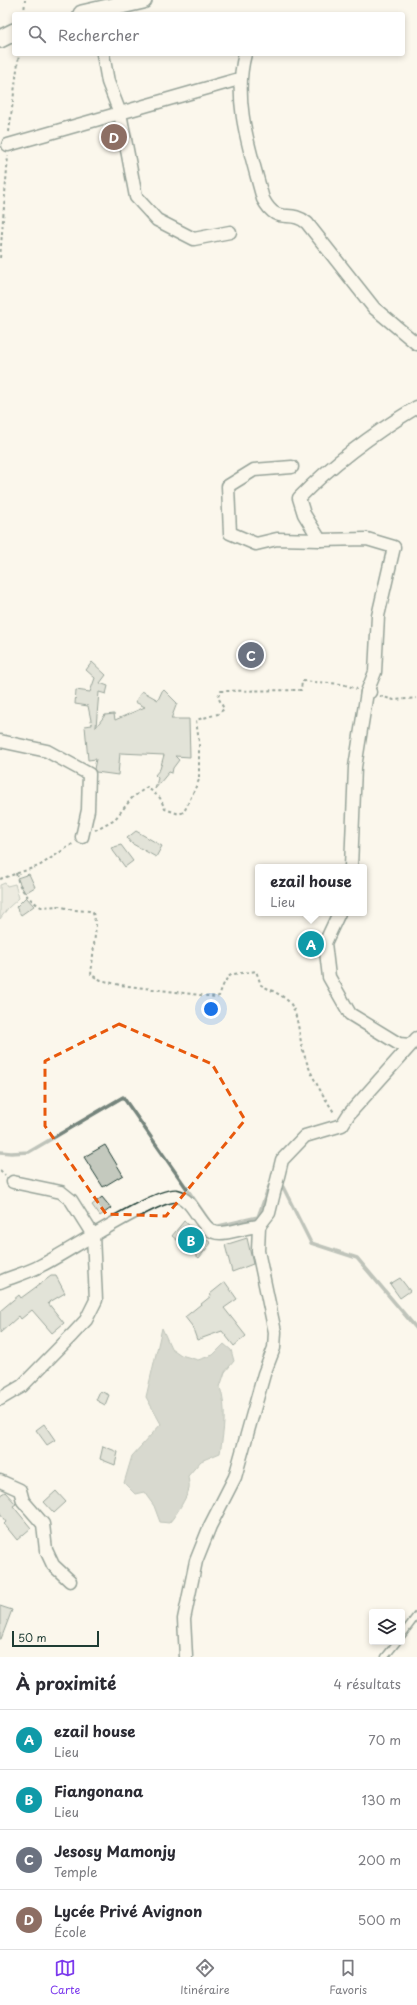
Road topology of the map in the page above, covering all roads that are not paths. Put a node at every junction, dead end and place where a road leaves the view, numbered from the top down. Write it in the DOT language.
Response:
graph roads {
  1 [pos="143,0"];
  2 [pos="94,12"];
  3 [pos="12,33"];
  4 [pos="0,39"];
  5 [pos="103,56"];
  6 [pos="245,56"];
  7 [pos="239,79"];
  8 [pos="120,113"];
  9 [pos="8,145"];
  10 [pos="230,232"];
  11 [pos="417,344"];
  12 [pos="417,407"];
  13 [pos="292,467"];
  14 [pos="320,540"];
  15 [pos="0,741"];
  16 [pos="82,837"];
  17 [pos="351,864"];
  18 [pos="338,916"];
  19 [pos="414,1042"];
  20 [pos="14,1182"];
  21 [pos="259,1226"];
  22 [pos="94,1235"];
  23 [pos="0,1282"];
  24 [pos="0,1399"];
  25 [pos="0,1481"];
  26 [pos="70,1581"];
  27 [pos="417,1616"];
  28 [pos="405,1631"];
  29 [pos="395,1645"];
  30 [pos="186,1657"];
  31 [pos="385,1657"];
  1 -- 2 [label="street"];
  3 -- 4 [label="street"];
  5 -- 8 [label="street"];
  6 -- 7 [label="street"];
  7 -- 8 [label="street"];
  7 -- 11 [label="street"];
  8 -- 9 [label="street"];
  8 -- 10 [label="street"];
  12 -- 14 [label="street"];
  13 -- 14 [label="street"];
  14 -- 17 [label="street"];
  15 -- 16 [label="street"];
  18 -- 19 [label="street"];
  19 -- 21 [label="street"];
  20 -- 22 [label="street"];
  21 -- 22 [label="street"];
  21 -- 30 [label="street"];
  22 -- 23 [label="street"];
  22 -- 24 [label="street"];
  25 -- 26 [label="street"];
  27 -- 28 [label="lane"];
  29 -- 31 [label="lane"];
}
